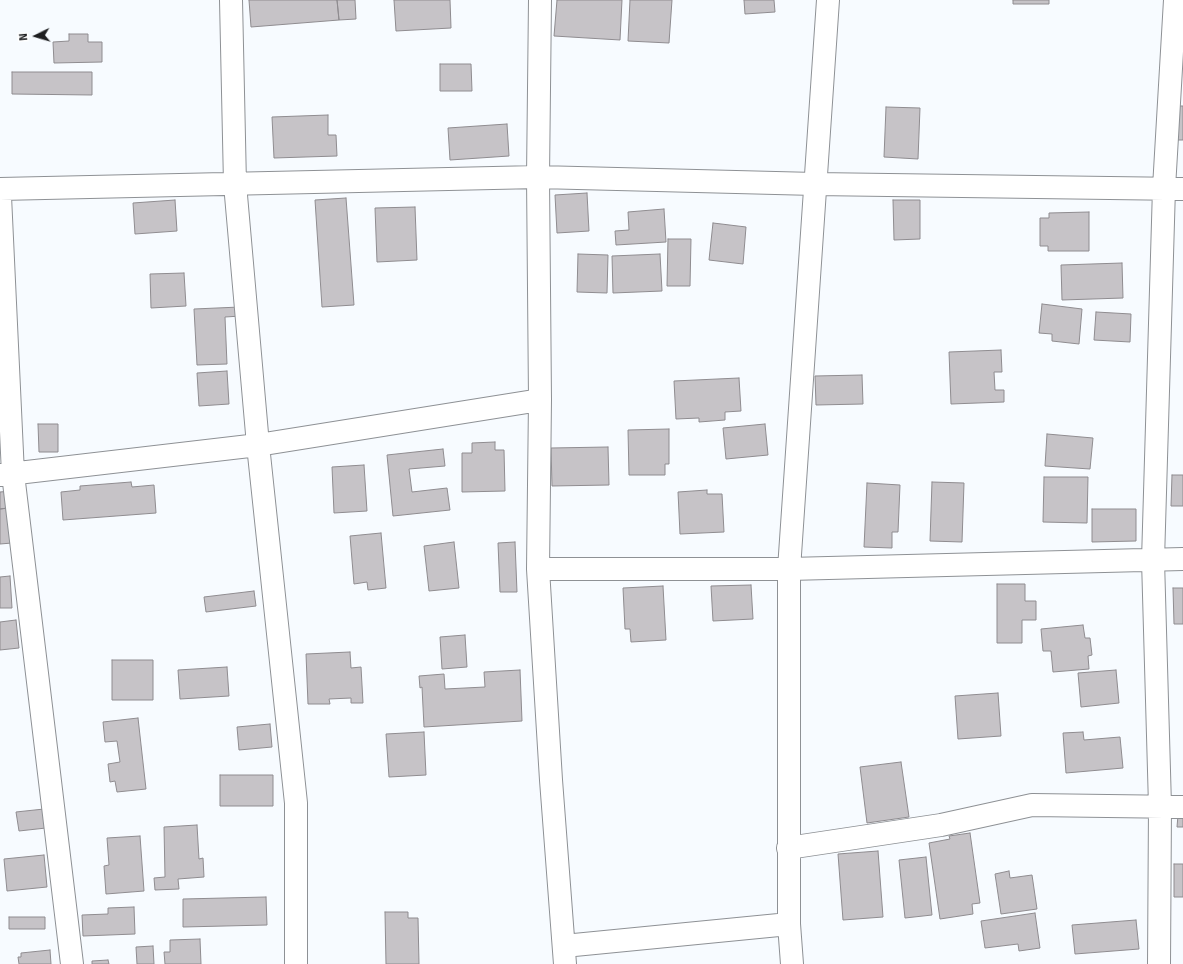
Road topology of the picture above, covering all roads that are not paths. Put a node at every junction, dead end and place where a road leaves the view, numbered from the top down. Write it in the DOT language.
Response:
graph roads {
  1 [pos="231,0"];
  2 [pos="540,0"];
  3 [pos="828,0"];
  4 [pos="1175,0"];
  5 [pos="538,177"];
  6 [pos="235,184"];
  7 [pos="815,184"];
  8 [pos="1173,188"];
  9 [pos="0,189"];
  10 [pos="0,196"];
  11 [pos="0,203"];
  12 [pos="540,400"];
  13 [pos="258,445"];
  14 [pos="6,475"];
  15 [pos="1183,559"];
  16 [pos="1153,560"];
  17 [pos="538,569"];
  18 [pos="789,569"];
  19 [pos="1160,806"];
  20 [pos="1183,807"];
  21 [pos="788,848"];
  22 [pos="788,924"];
  23 [pos="564,955"];
  24 [pos="72,964"];
  25 [pos="296,964"];
  26 [pos="792,964"];
  27 [pos="1159,964"];
  1 -- 6 [label="street"];
  2 -- 5 [label="street"];
  3 -- 7 [label="street"];
  4 -- 8 [label="street"];
  5 -- 6 [label="street"];
  5 -- 7 [label="street"];
  5 -- 12 [label="street"];
  6 -- 9 [label="street"];
  6 -- 13 [label="street"];
  7 -- 8 [label="street"];
  7 -- 18 [label="street"];
  8 -- 16 [label="street"];
  10 -- 11 [label="street"];
  11 -- 14 [label="street"];
  12 -- 13 [label="street"];
  12 -- 17 [label="street"];
  13 -- 14 [label="street"];
  13 -- 25 [label="street"];
  14 -- 24 [label="street"];
  15 -- 16 [label="street"];
  16 -- 18 [label="street"];
  16 -- 19 [label="street"];
  17 -- 18 [label="street"];
  17 -- 23 [label="street"];
  18 -- 21 [label="street"];
  19 -- 20 [label="street"];
  19 -- 21 [label="street"];
  19 -- 27 [label="street"];
  21 -- 22 [label="street"];
  22 -- 23 [label="street"];
  22 -- 26 [label="street"];
}
